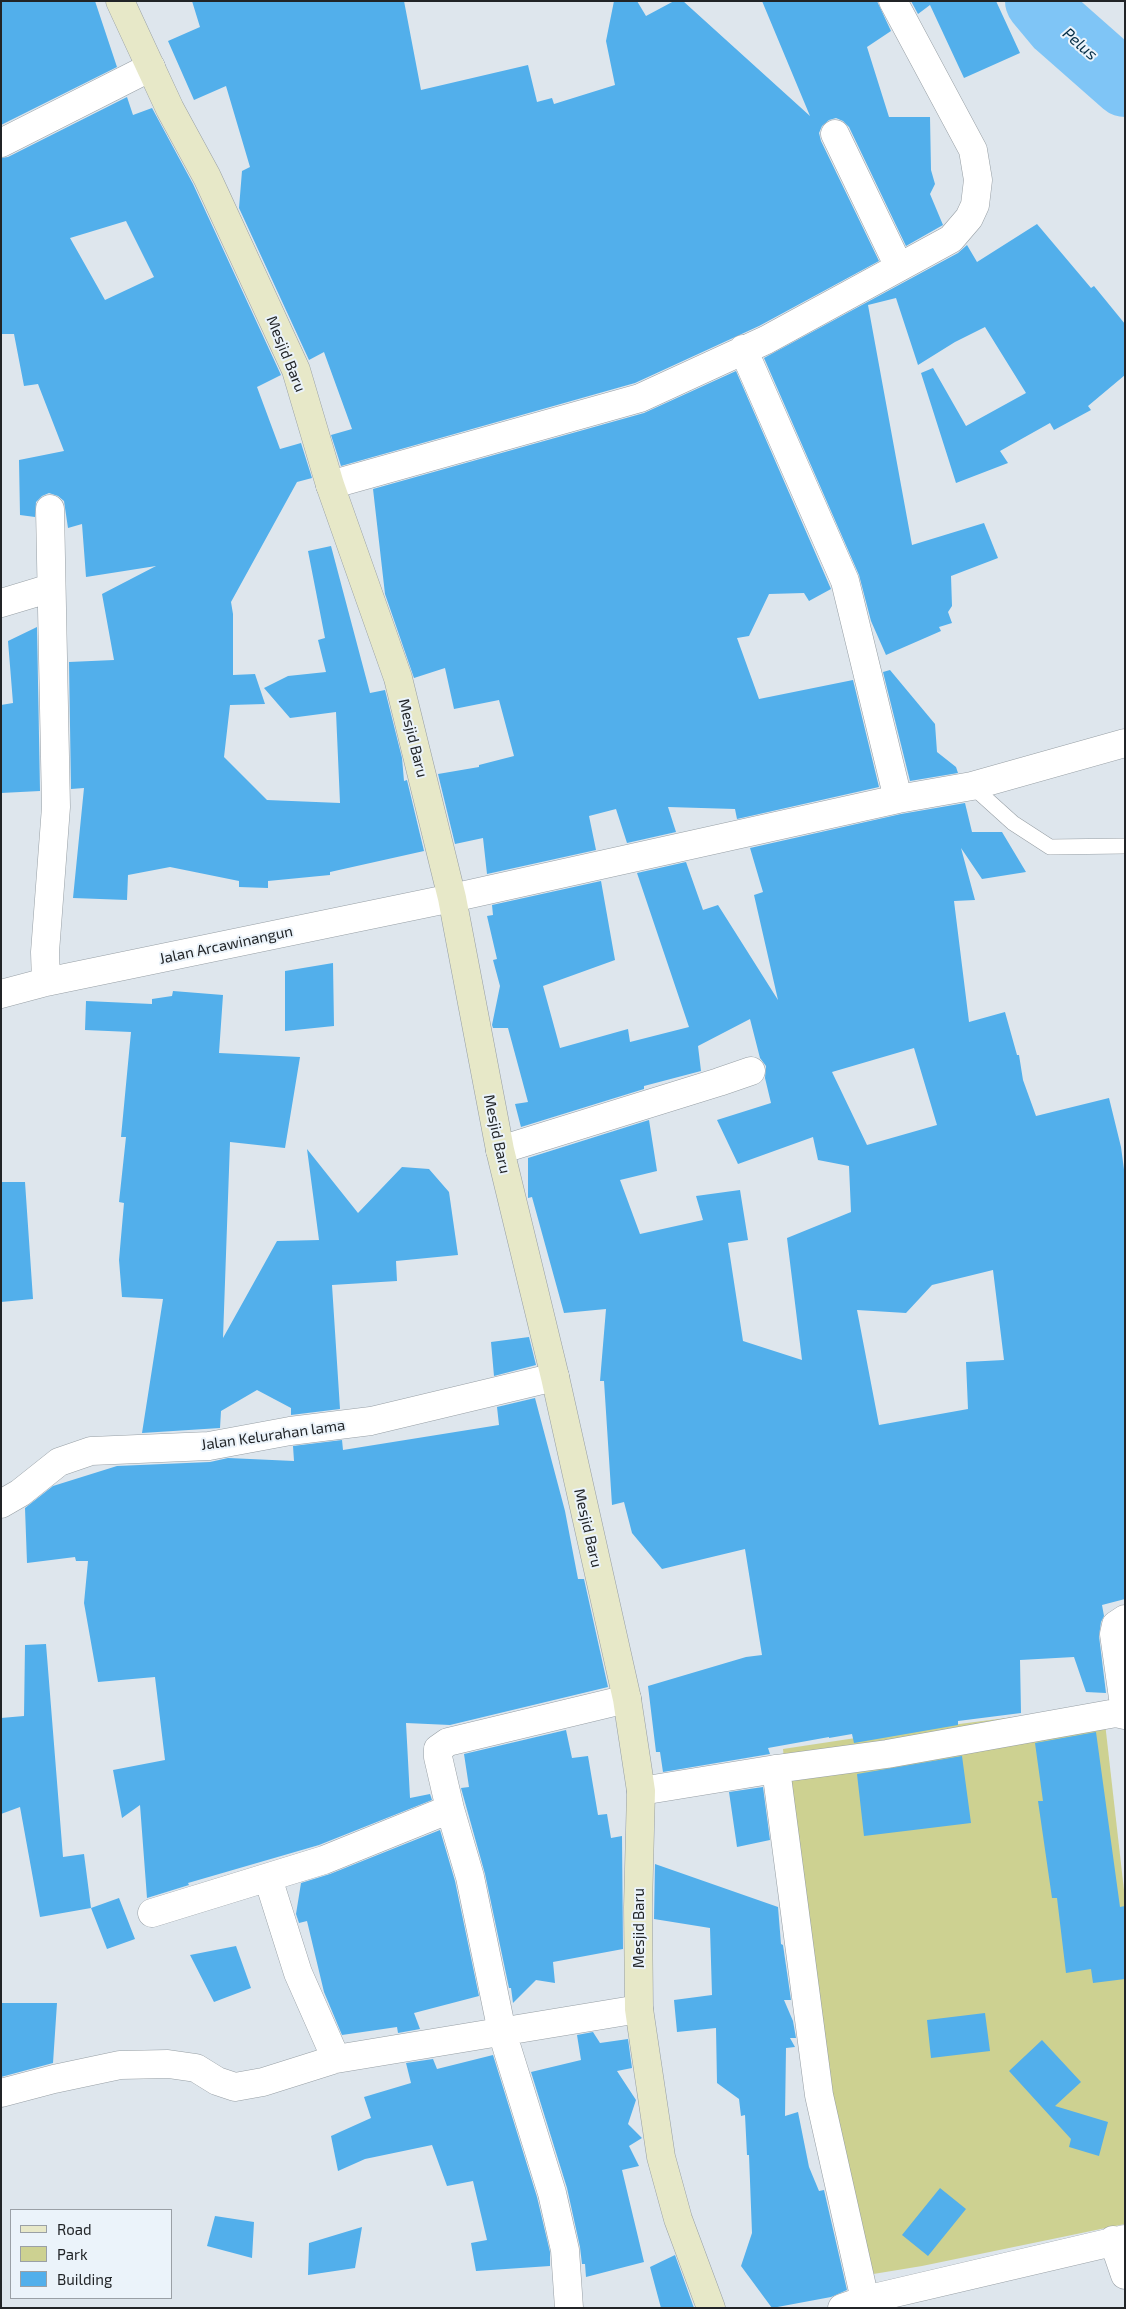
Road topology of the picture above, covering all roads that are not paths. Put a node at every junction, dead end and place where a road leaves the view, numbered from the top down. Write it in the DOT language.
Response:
graph roads {
  1 [pos="120,1"];
  2 [pos="893,1"];
  3 [pos="151,67"];
  4 [pos="835,134"];
  5 [pos="1,143"];
  6 [pos="898,267"];
  7 [pos="743,349"];
  8 [pos="330,485"];
  9 [pos="50,509"];
  10 [pos="51,588"];
  11 [pos="1,603"];
  12 [pos="1125,743"];
  13 [pos="972,786"];
  14 [pos="898,799"];
  15 [pos="1125,846"];
  16 [pos="452,898"];
  17 [pos="46,982"];
  18 [pos="1,994"];
  19 [pos="751,1071"];
  20 [pos="500,1150"];
  21 [pos="556,1377"];
  22 [pos="1,1504"];
  23 [pos="1125,1619"];
  24 [pos="627,1699"];
  25 [pos="1125,1714"];
  26 [pos="776,1769"];
  27 [pos="642,1791"];
  28 [pos="450,1809"];
  29 [pos="268,1878"];
  30 [pos="152,1913"];
  31 [pos="639,2009"];
  32 [pos="502,2032"];
  33 [pos="336,2059"];
  34 [pos="1,2093"];
  35 [pos="1119,2240"];
  36 [pos="1125,2276"];
  37 [pos="853,2304"];
  38 [pos="569,2308"];
  39 [pos="712,2308"];
  1 -- 3 [label="street, Mesjid Baru"];
  2 -- 6 [label="street"];
  3 -- 5 [label="street"];
  3 -- 8 [label="street, Mesjid Baru"];
  4 -- 6 [label="street"];
  6 -- 7 [label="street"];
  7 -- 8 [label="street"];
  7 -- 14 [label="street"];
  8 -- 16 [label="street, Mesjid Baru"];
  9 -- 10 [label="street"];
  10 -- 11 [label="street"];
  10 -- 17 [label="street"];
  12 -- 13 [label="street, Jalan Arcawinangun"];
  13 -- 14 [label="street, Jalan Arcawinangun"];
  13 -- 15 [label="lane"];
  14 -- 16 [label="street, Jalan Arcawinangun"];
  16 -- 17 [label="street, Jalan Arcawinangun"];
  16 -- 20 [label="street, Mesjid Baru"];
  17 -- 18 [label="street, Jalan Arcawinangun"];
  19 -- 20 [label="street"];
  20 -- 21 [label="street, Mesjid Baru"];
  21 -- 22 [label="street, Jalan Kelurahan lama"];
  21 -- 24 [label="street, Mesjid Baru"];
  23 -- 25 [label="street"];
  24 -- 27 [label="street, Mesjid Baru"];
  24 -- 28 [label="street"];
  25 -- 26 [label="street"];
  26 -- 27 [label="street"];
  26 -- 37 [label="street"];
  27 -- 31 [label="street, Mesjid Baru"];
  28 -- 29 [label="street"];
  28 -- 32 [label="street"];
  29 -- 30 [label="street"];
  29 -- 33 [label="street"];
  31 -- 32 [label="street"];
  31 -- 39 [label="street, Mesjid Baru"];
  32 -- 33 [label="street"];
  32 -- 38 [label="street"];
  33 -- 34 [label="street"];
  35 -- 36 [label="street"];
  35 -- 37 [label="street"];
}
